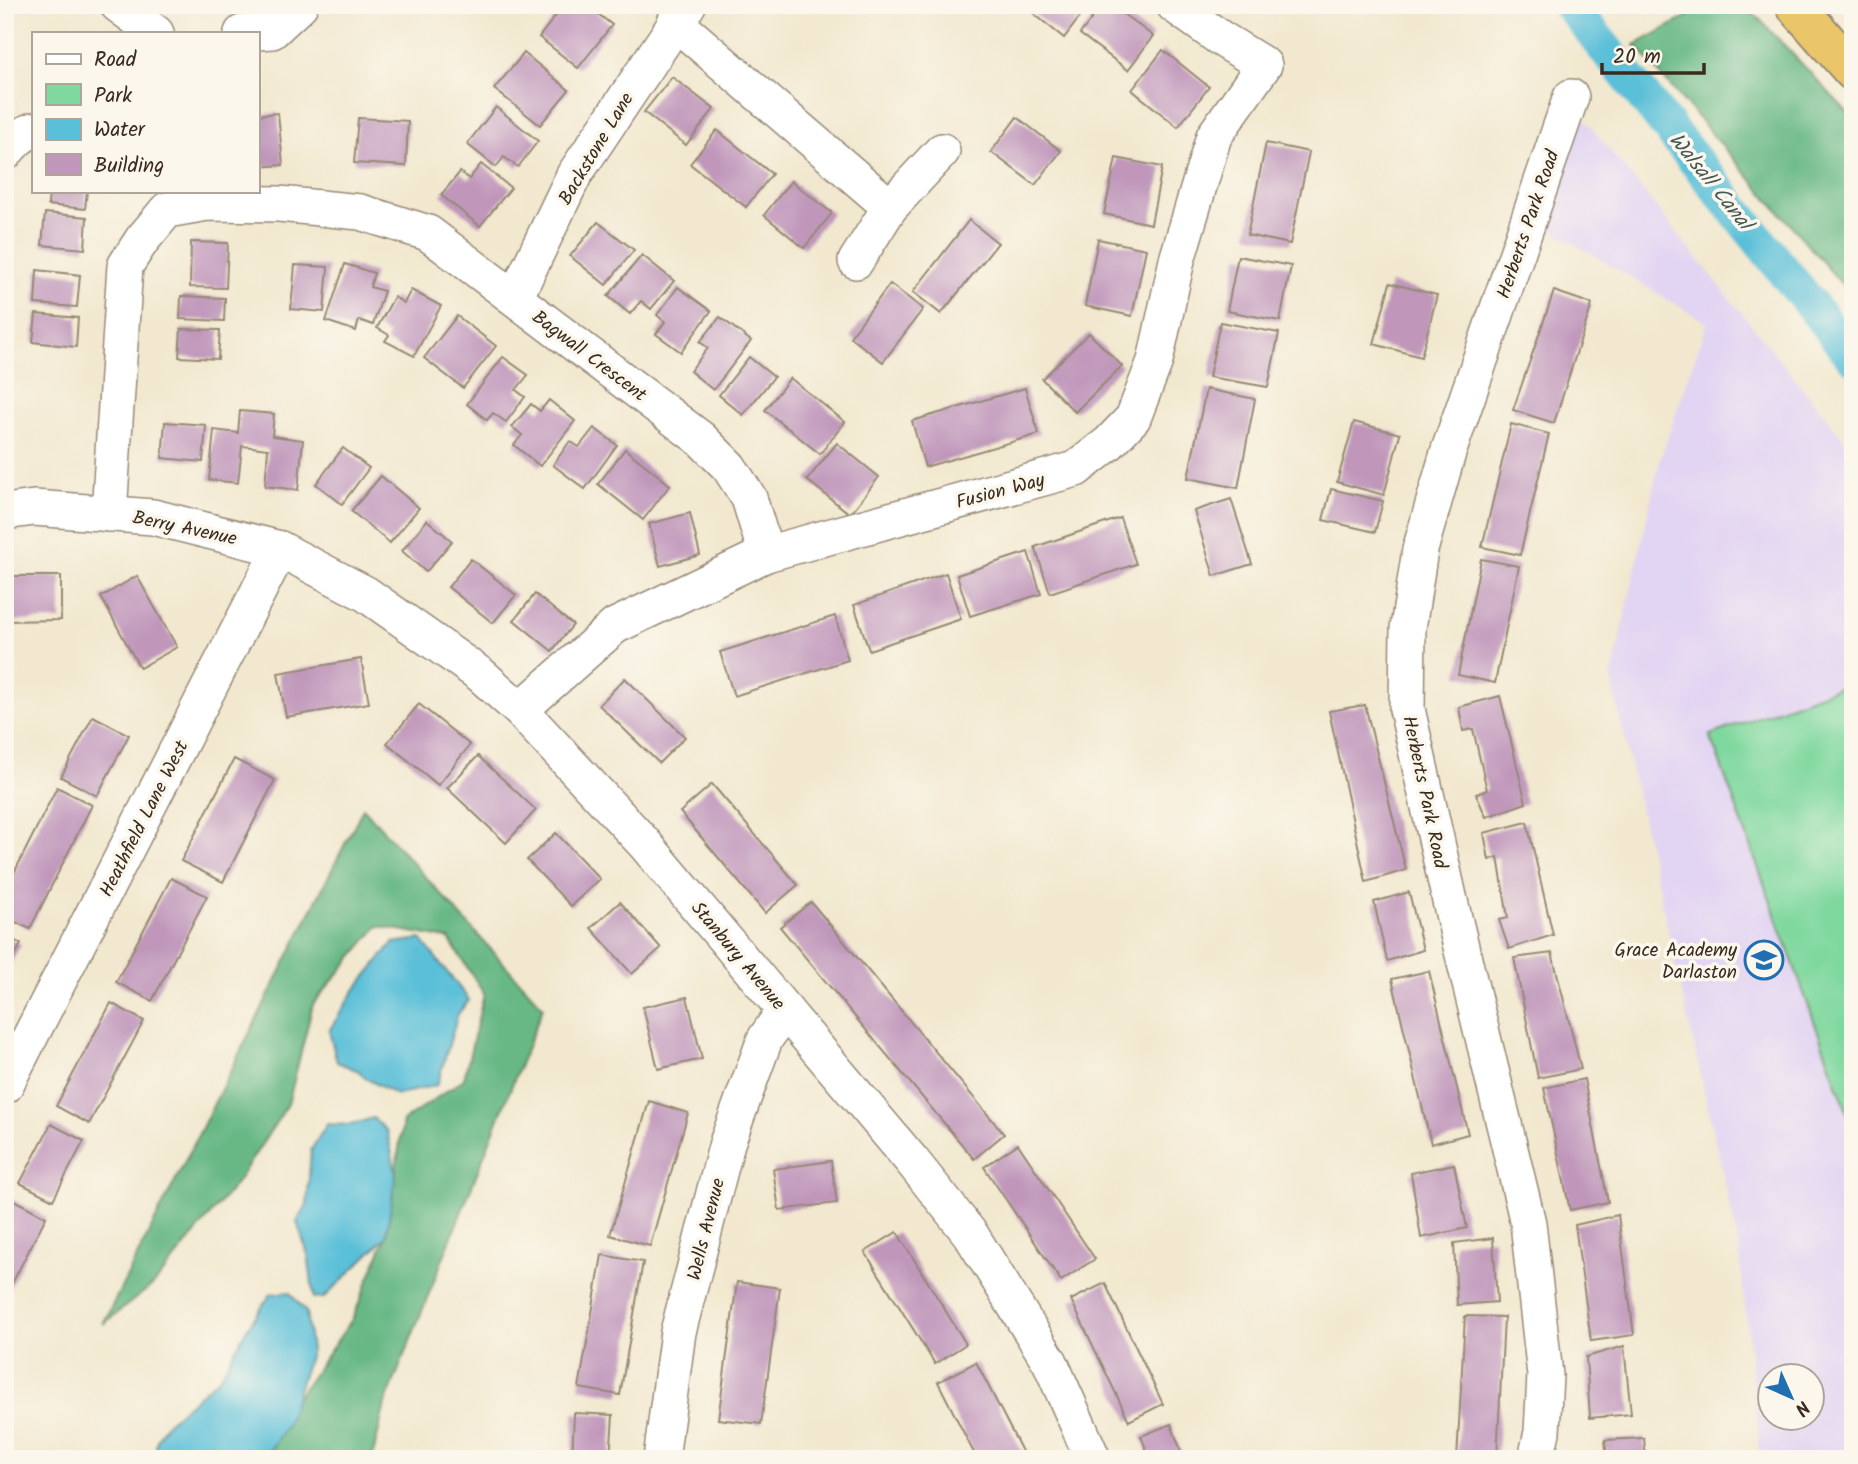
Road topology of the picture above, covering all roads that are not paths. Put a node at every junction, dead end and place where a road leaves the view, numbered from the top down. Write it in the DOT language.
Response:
graph roads {
  1 [pos="118,5"];
  2 [pos="300,5"];
  3 [pos="1174,5"];
  4 [pos="1795,5"];
  5 [pos="682,14"];
  6 [pos="155,32"];
  7 [pos="257,32"];
  8 [pos="1853,71"];
  9 [pos="1571,97"];
  10 [pos="32,130"];
  11 [pos="942,151"];
  12 [pos="5,153"];
  13 [pos="177,199"];
  14 [pos="890,208"];
  15 [pos="856,261"];
  16 [pos="515,298"];
  17 [pos="5,512"];
  18 [pos="108,514"];
  19 [pos="280,549"];
  20 [pos="766,554"];
  21 [pos="520,710"];
  22 [pos="785,1010"];
  23 [pos="5,1086"];
  24 [pos="661,1459"];
  25 [pos="1093,1459"];
  26 [pos="1536,1459"];
  1 -- 6 [label="street"];
  2 -- 7 [label="street"];
  3 -- 20 [label="street, Fusion Way"];
  4 -- 8 [label="highway"];
  5 -- 14 [label="street"];
  5 -- 16 [label="street, Backstone Lane"];
  9 -- 26 [label="street, Herberts Park Road"];
  10 -- 12 [label="street"];
  11 -- 14 [label="street"];
  13 -- 16 [label="street, Bagwall Crescent"];
  13 -- 18 [label="street"];
  14 -- 15 [label="street"];
  16 -- 20 [label="street, Bagwall Crescent"];
  17 -- 18 [label="street, Berry Avenue"];
  18 -- 19 [label="street, Berry Avenue"];
  19 -- 21 [label="street, Stanbury Avenue"];
  19 -- 23 [label="street, Heathfield Lane West"];
  20 -- 21 [label="street, Fusion Way"];
  21 -- 22 [label="street, Stanbury Avenue"];
  22 -- 24 [label="street, Wells Avenue"];
  22 -- 25 [label="street, Stanbury Avenue"];
}
